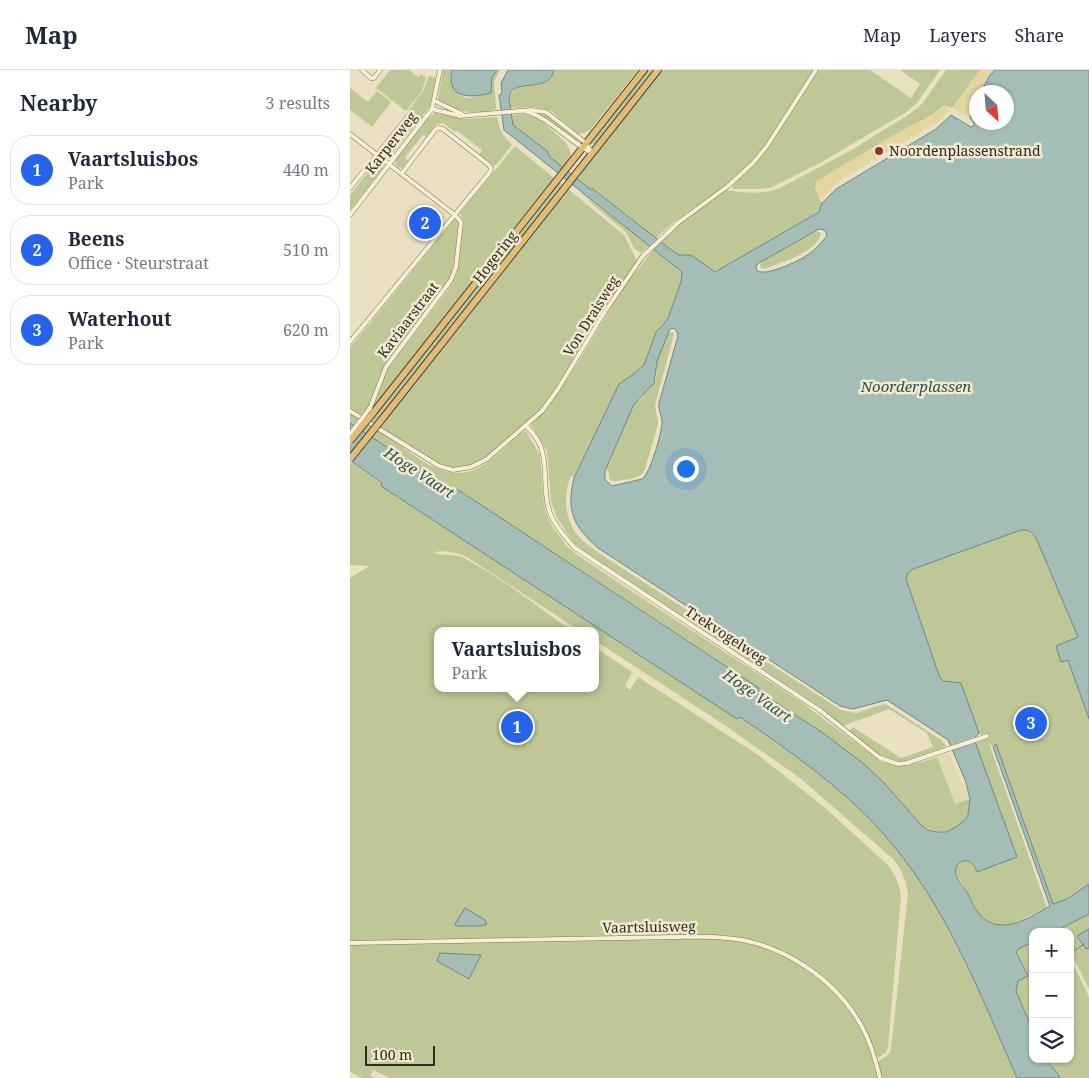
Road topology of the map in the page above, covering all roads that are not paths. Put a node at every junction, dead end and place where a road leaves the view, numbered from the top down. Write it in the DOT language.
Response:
graph roads {
  1 [pos="362,70"];
  2 [pos="380,70"];
  3 [pos="440,70"];
  4 [pos="644,70"];
  5 [pos="658,70"];
  6 [pos="816,70"];
  7 [pos="435,100"];
  8 [pos="432,109"];
  9 [pos="522,110"];
  10 [pos="410,114"];
  11 [pos="474,116"];
  12 [pos="350,134"];
  13 [pos="584,146"];
  14 [pos="592,153"];
  15 [pos="378,154"];
  16 [pos="390,164"];
  17 [pos="402,173"];
  18 [pos="350,188"];
  19 [pos="455,214"];
  20 [pos="350,215"];
  21 [pos="350,342"];
  22 [pos="372,410"];
  23 [pos="350,411"];
  24 [pos="526,426"];
  25 [pos="350,434"];
  26 [pos="350,441"];
  27 [pos="350,459"];
  28 [pos="987,736"];
  29 [pos="350,943"];
  30 [pos="880,1078"];
  1 -- 2 [label="street"];
  3 -- 7 [label="street"];
  4 -- 13 [label="highway, Hogering"];
  5 -- 14 [label="highway, Hogering"];
  6 -- 24 [label="street, Von Draisweg"];
  7 -- 8 [label="street, Karperweg"];
  7 -- 11 [label="street, Karperweg"];
  8 -- 11 [label="street, Karperweg"];
  8 -- 16 [label="street, Karperweg"];
  9 -- 11 [label="street, Karperweg"];
  9 -- 13 [label="street, Karperweg"];
  9 -- 13 [label="street, Karperweg"];
  10 -- 15 [label="street"];
  12 -- 15 [label="street"];
  13 -- 14 [label="street, Karperweg"];
  13 -- 22 [label="highway, Hogering"];
  14 -- 27 [label="highway, Hogering, bridge"];
  15 -- 16 [label="street"];
  15 -- 18 [label="street"];
  16 -- 17 [label="street"];
  16 -- 20 [label="street, Karperweg"];
  17 -- 19 [label="street"];
  17 -- 19 [label="street"];
  19 -- 21 [label="street"];
  19 -- 22 [label="street, Kaviaarstraat"];
  22 -- 25 [label="street, Kaviaarstraat, bridge"];
  22 -- 26 [label="highway, Hogering, bridge"];
  23 -- 24 [label="street, Von Draisweg"];
  24 -- 28 [label="street, Trekvogelweg"];
  29 -- 30 [label="street, Vaartsluisweg"];
}
